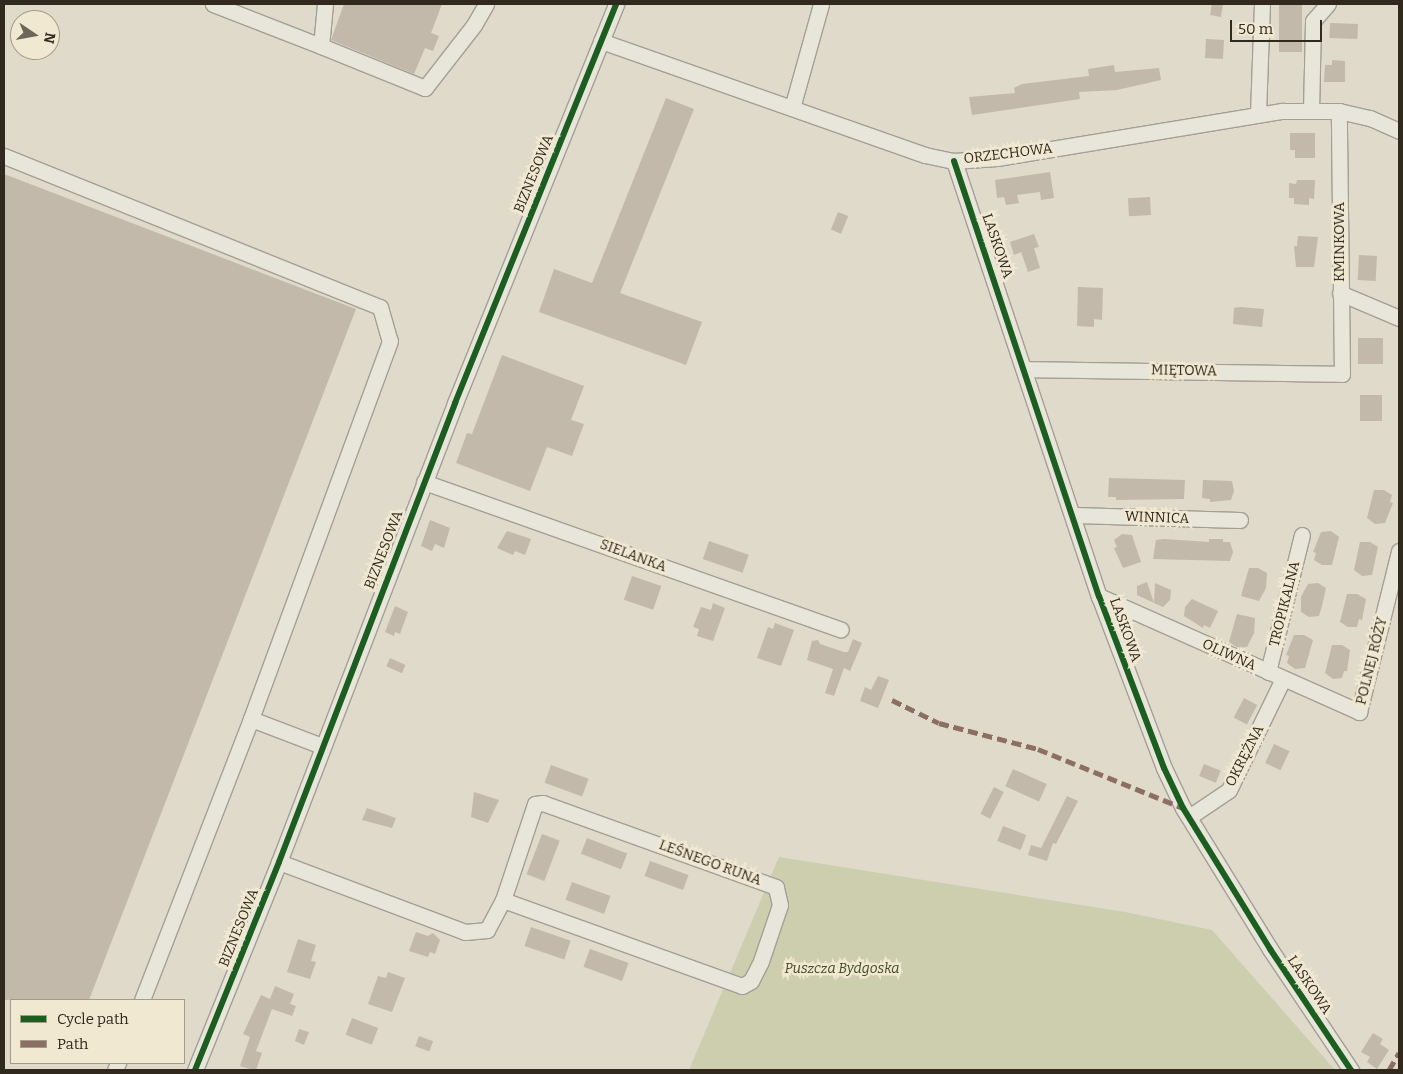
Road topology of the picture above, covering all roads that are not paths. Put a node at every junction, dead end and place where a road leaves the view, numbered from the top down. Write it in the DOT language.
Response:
graph roads {
  1 [pos="213,4"];
  2 [pos="325,4"];
  3 [pos="486,4"];
  4 [pos="821,4"];
  5 [pos="1262,4"];
  6 [pos="1328,4"];
  7 [pos="611,5"];
  8 [pos="601,41"];
  9 [pos="321,46"];
  10 [pos="792,108"];
  11 [pos="1311,111"];
  12 [pos="1339,111"];
  13 [pos="1258,113"];
  14 [pos="1399,131"];
  15 [pos="4,156"];
  16 [pos="954,161"];
  17 [pos="1340,293"];
  18 [pos="1399,318"];
  19 [pos="1026,369"];
  20 [pos="1342,374"];
  21 [pos="424,482"];
  22 [pos="1074,515"];
  23 [pos="1240,520"];
  24 [pos="1302,535"];
  25 [pos="1399,551"];
  26 [pos="1100,596"];
  27 [pos="841,630"];
  28 [pos="1268,672"];
  29 [pos="1283,679"];
  30 [pos="1359,712"];
  31 [pos="251,719"];
  32 [pos="322,746"];
  33 [pos="1189,817"];
  34 [pos="279,862"];
  35 [pos="503,900"];
  36 [pos="142,999"];
  37 [pos="200,1069"];
  38 [pos="1351,1070"];
  1 -- 9 [label="street"];
  2 -- 9 [label="street"];
  3 -- 9 [label="street"];
  4 -- 10 [label="street"];
  5 -- 13 [label="street"];
  6 -- 11 [label="street"];
  7 -- 8 [label="street, BIZNESOWA"];
  8 -- 10 [label="street, ORZECHOWA"];
  8 -- 21 [label="street, BIZNESOWA"];
  10 -- 16 [label="street, ORZECHOWA"];
  11 -- 12 [label="street, ORZECHOWA"];
  11 -- 13 [label="street, ORZECHOWA"];
  12 -- 14 [label="street, ORZECHOWA"];
  12 -- 17 [label="street, KMINKOWA"];
  13 -- 16 [label="street, ORZECHOWA"];
  15 -- 31 [label="street"];
  16 -- 19 [label="street, LASKOWA"];
  17 -- 18 [label="street"];
  17 -- 20 [label="street, KMINKOWA"];
  19 -- 20 [label="street, MIĘTOWA"];
  19 -- 22 [label="street, LASKOWA"];
  21 -- 27 [label="street, SIELANKA"];
  21 -- 32 [label="street, BIZNESOWA"];
  22 -- 23 [label="street, WINNICA"];
  22 -- 26 [label="street, LASKOWA"];
  24 -- 28 [label="street, TROPIKALNA"];
  25 -- 30 [label="street, POLNEJ RÓŻY"];
  26 -- 28 [label="street, OLIWNA"];
  26 -- 33 [label="street, LASKOWA"];
  28 -- 29 [label="street, OLIWNA"];
  29 -- 30 [label="street, OLIWNA"];
  29 -- 33 [label="street, OKRĘŻNA"];
  31 -- 32 [label="street"];
  31 -- 36 [label="street"];
  32 -- 34 [label="street, BIZNESOWA"];
  33 -- 38 [label="street, LASKOWA"];
  34 -- 35 [label="street, LEŚNEGO RUNA"];
  34 -- 37 [label="street, BIZNESOWA"];
  35 -- 35 [label="street, LEŚNEGO RUNA"];
}
